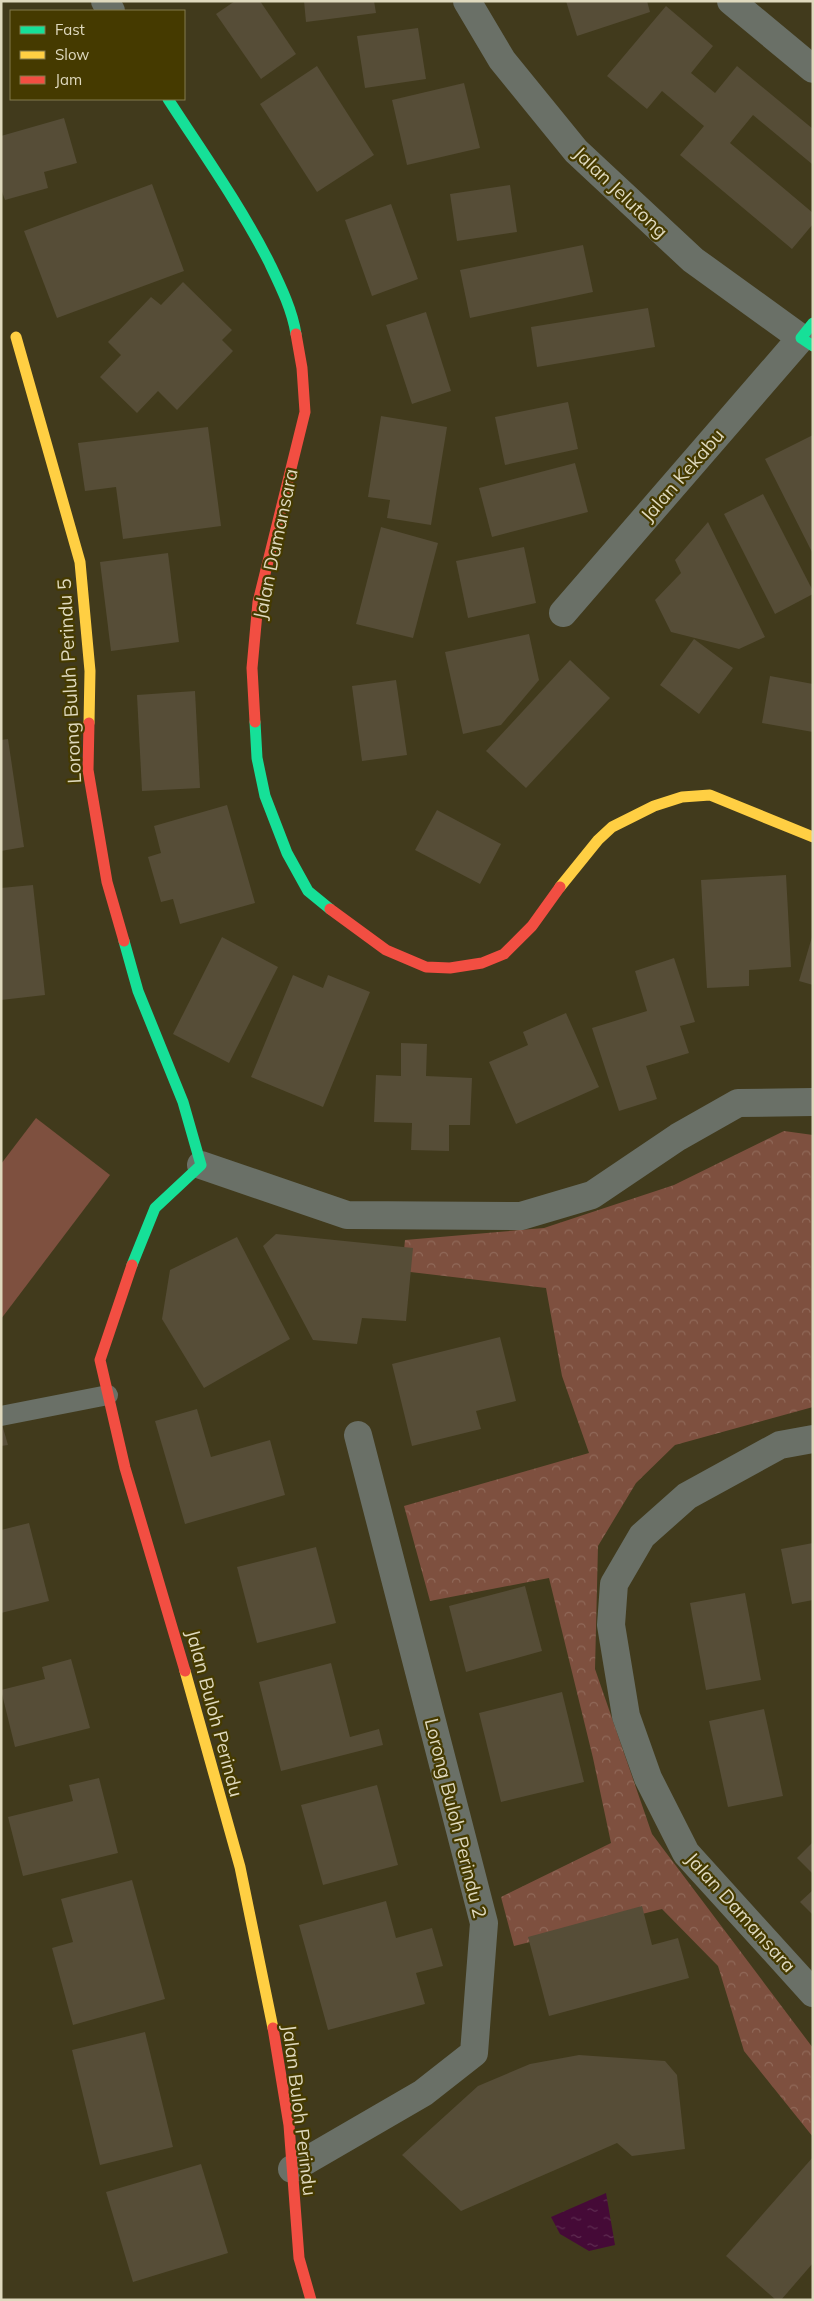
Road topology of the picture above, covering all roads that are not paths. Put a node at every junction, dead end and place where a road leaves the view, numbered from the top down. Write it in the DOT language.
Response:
graph roads {
  1 [pos="467,1"];
  2 [pos="731,1"];
  3 [pos="813,69"];
  4 [pos="169,100"];
  5 [pos="809,336"];
  6 [pos="16,337"];
  7 [pos="563,613"];
  8 [pos="813,836"];
  9 [pos="813,1102"];
  10 [pos="201,1165"];
  11 [pos="108,1395"];
  12 [pos="1,1416"];
  13 [pos="358,1435"];
  14 [pos="813,1439"];
  15 [pos="813,1993"];
  16 [pos="292,2169"];
  17 [pos="311,2300"];
  1 -- 5 [label="street, Jalan Jelutong"];
  2 -- 3 [label="street"];
  4 -- 8 [label="street, Jalan Damansara"];
  5 -- 7 [label="street, Jalan Kekabu"];
  6 -- 10 [label="street, Lorong Buluh Perindu 5"];
  9 -- 10 [label="street"];
  10 -- 11 [label="street, Jalan Buloh Perindu"];
  11 -- 12 [label="lane"];
  11 -- 16 [label="street, Jalan Buloh Perindu"];
  13 -- 16 [label="street, Lorong Buloh Perindu 2"];
  14 -- 15 [label="street, Jalan Damansara"];
  16 -- 17 [label="street, Jalan Buloh Perindu"];
}
